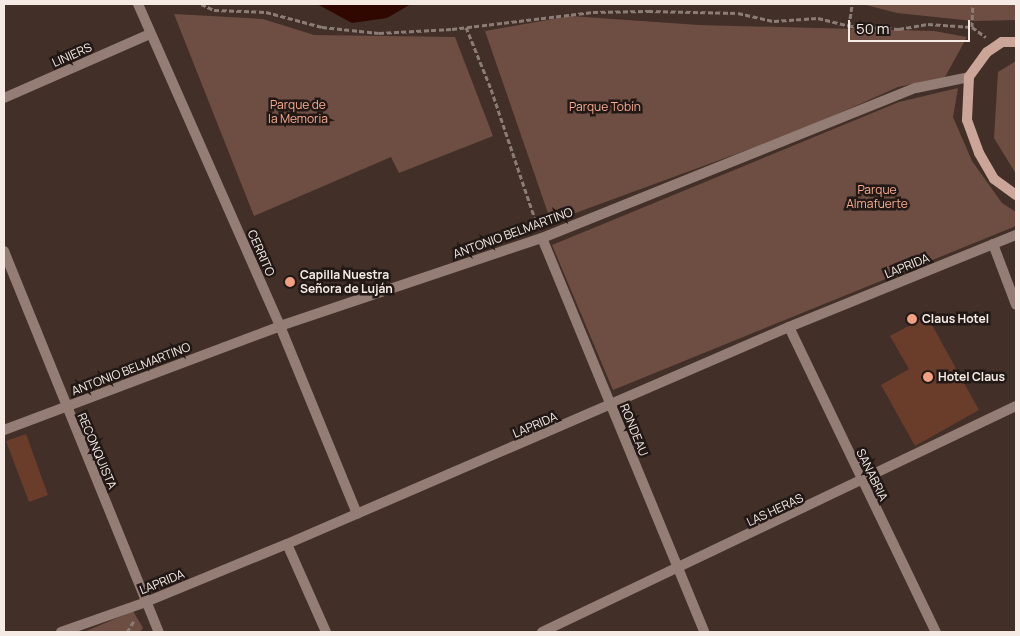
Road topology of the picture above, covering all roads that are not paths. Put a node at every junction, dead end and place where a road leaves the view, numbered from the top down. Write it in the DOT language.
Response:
graph roads {
  1 [pos="138,4"];
  2 [pos="150,34"];
  3 [pos="1016,42"];
  4 [pos="968,76"];
  5 [pos="4,98"];
  6 [pos="1016,196"];
  7 [pos="1016,235"];
  8 [pos="542,238"];
  9 [pos="993,244"];
  10 [pos="4,251"];
  11 [pos="1016,305"];
  12 [pos="280,326"];
  13 [pos="788,327"];
  14 [pos="611,406"];
  15 [pos="1016,406"];
  16 [pos="66,408"];
  17 [pos="4,430"];
  18 [pos="862,482"];
  19 [pos="357,514"];
  20 [pos="287,544"];
  21 [pos="677,570"];
  22 [pos="146,602"];
  23 [pos="61,632"];
  24 [pos="159,632"];
  25 [pos="326,632"];
  26 [pos="542,632"];
  27 [pos="704,632"];
  28 [pos="936,632"];
  1 -- 2 [label="street, CERRITO"];
  2 -- 5 [label="street, LINIERS"];
  2 -- 12 [label="street, CERRITO"];
  3 -- 4 [label="street"];
  4 -- 6 [label="street"];
  4 -- 8 [label="street, ANTONIO BELMARTINO"];
  7 -- 9 [label="street, LAPRIDA"];
  8 -- 12 [label="street, ANTONIO BELMARTINO"];
  8 -- 14 [label="street, RONDEAU"];
  9 -- 11 [label="street"];
  9 -- 13 [label="street, LAPRIDA"];
  10 -- 16 [label="street, RECONQUISTA"];
  12 -- 16 [label="street, ANTONIO BELMARTINO"];
  12 -- 19 [label="street, CERRITO"];
  13 -- 14 [label="street, LAPRIDA"];
  13 -- 18 [label="street, SANABRIA"];
  14 -- 19 [label="street, LAPRIDA"];
  14 -- 21 [label="street, RONDEAU"];
  15 -- 18 [label="street, LAS HERAS"];
  16 -- 17 [label="street, ANTONIO BELMARTINO"];
  16 -- 22 [label="street, RECONQUISTA"];
  18 -- 21 [label="street, LAS HERAS"];
  18 -- 28 [label="street, SANABRIA"];
  19 -- 20 [label="street, LAPRIDA"];
  20 -- 22 [label="street, LAPRIDA"];
  20 -- 25 [label="street"];
  21 -- 26 [label="street, LAS HERAS"];
  21 -- 27 [label="street, RONDEAU"];
  22 -- 23 [label="street, LAPRIDA"];
  22 -- 24 [label="street, RECONQUISTA"];
}
